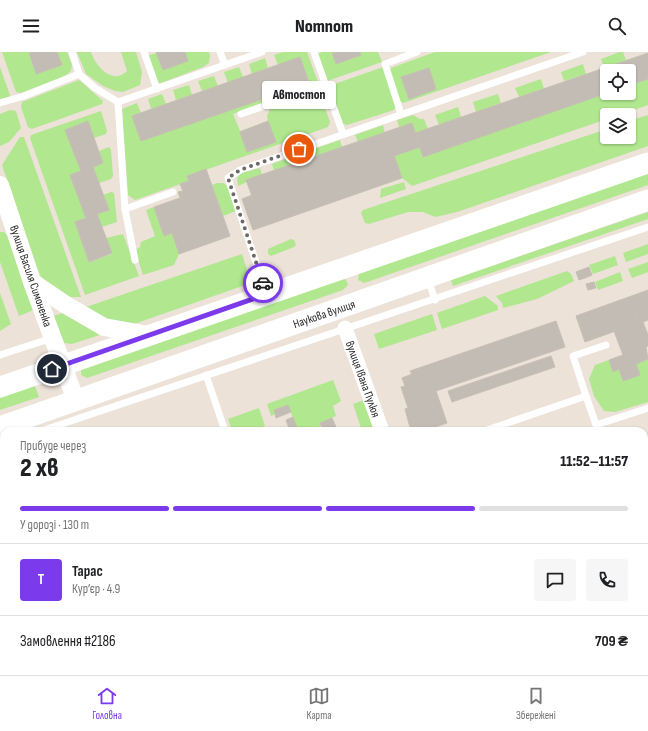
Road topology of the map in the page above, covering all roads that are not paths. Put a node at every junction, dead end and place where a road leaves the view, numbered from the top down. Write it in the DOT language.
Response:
graph roads {
  1 [pos="72,52"];
  2 [pos="144,52"];
  3 [pos="220,52"];
  4 [pos="262,52"];
  5 [pos="314,52"];
  6 [pos="417,52"];
  7 [pos="583,52"];
  8 [pos="225,65"];
  9 [pos="79,74"];
  10 [pos="325,85"];
  11 [pos="157,89"];
  12 [pos="118,102"];
  13 [pos="0,103"];
  14 [pos="241,114"];
  15 [pos="401,114"];
  16 [pos="343,134"];
  17 [pos="648,163"];
  18 [pos="0,185"];
  19 [pos="173,192"];
  20 [pos="648,200"];
  21 [pos="125,209"];
  22 [pos="648,227"];
  23 [pos="135,260"];
  24 [pos="428,278"];
  25 [pos="32,282"];
  26 [pos="267,294"];
  27 [pos="435,300"];
  28 [pos="344,328"];
  29 [pos="149,335"];
  30 [pos="53,338"];
  31 [pos="606,345"];
  32 [pos="0,355"];
  33 [pos="63,365"];
  34 [pos="206,375"];
  35 [pos="0,387"];
  36 [pos="586,396"];
  37 [pos="648,408"];
  38 [pos="79,409"];
  39 [pos="0,427"];
  40 [pos="48,427"];
  41 [pos="224,427"];
  42 [pos="381,427"];
  43 [pos="496,427"];
  44 [pos="597,427"];
  45 [pos="600,427"];
  1 -- 9 [label="lane"];
  2 -- 11 [label="lane"];
  3 -- 8 [label="lane"];
  4 -- 8 [label="lane"];
  5 -- 10 [label="lane"];
  6 -- 15 [label="lane"];
  7 -- 15 [label="lane"];
  8 -- 11 [label="lane"];
  9 -- 12 [label="lane"];
  9 -- 13 [label="lane"];
  10 -- 14 [label="lane"];
  10 -- 16 [label="lane"];
  11 -- 12 [label="lane"];
  12 -- 21 [label="lane"];
  15 -- 16 [label="lane"];
  16 -- 26 [label="lane"];
  17 -- 26 [label="main road"];
  18 -- 25 [label="street, вулиця Василя Симоненка"];
  19 -- 21 [label="lane"];
  20 -- 24 [label="main road, Наукова вулиця"];
  21 -- 23 [label="lane"];
  22 -- 27 [label="lane"];
  24 -- 27 [label="lane"];
  24 -- 38 [label="main road, Наукова вулиця"];
  25 -- 29 [label="street"];
  25 -- 30 [label="street, вулиця Василя Симоненка"];
  26 -- 29 [label="main road"];
  27 -- 28 [label="lane"];
  28 -- 34 [label="lane"];
  28 -- 42 [label="street, вулиця Івана Пулюя"];
  29 -- 33 [label="main road"];
  30 -- 32 [label="lane"];
  30 -- 33 [label="street, вулиця Василя Симоненка"];
  31 -- 36 [label="lane"];
  33 -- 35 [label="main road"];
  33 -- 38 [label="street, вулиця Василя Симоненка"];
  34 -- 38 [label="lane"];
  34 -- 41 [label="lane"];
  36 -- 43 [label="lane"];
  36 -- 44 [label="lane"];
  37 -- 45 [label="lane"];
  38 -- 39 [label="main road, Наукова вулиця"];
  38 -- 40 [label="lane, Наукова вулиця"];
}
